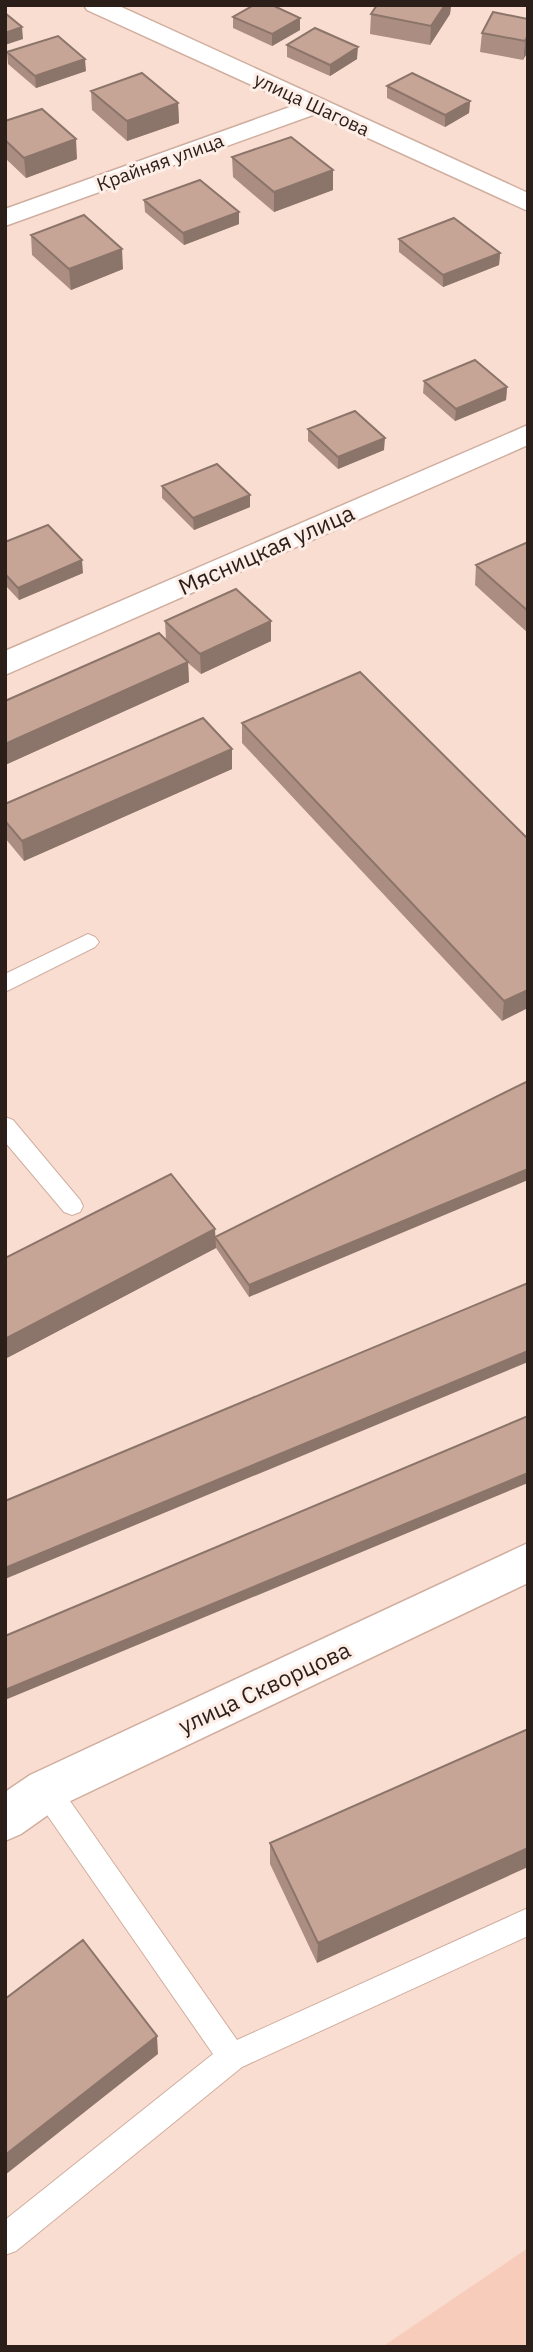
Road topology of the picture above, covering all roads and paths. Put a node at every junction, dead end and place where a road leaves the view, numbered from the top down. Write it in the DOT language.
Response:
graph roads {
  1 [pos="96,5"];
  2 [pos="315,106"];
  3 [pos="527,199"];
  4 [pos="5,218"];
  5 [pos="528,434"];
  6 [pos="5,664"];
  7 [pos="88,942"];
  8 [pos="5,984"];
  9 [pos="5,1126"];
  10 [pos="72,1206"];
  11 [pos="528,1562"];
  12 [pos="46,1790"];
  13 [pos="5,1819"];
  14 [pos="528,1922"];
  15 [pos="232,2057"];
  16 [pos="5,2240"];
  1 -- 2 [label="street, улица Шагова"];
  2 -- 3 [label="street, улица Шагова"];
  2 -- 4 [label="street, Крайняя улица"];
  5 -- 6 [label="street, Мясницкая улица"];
  7 -- 8 [label="lane"];
  9 -- 10 [label="lane"];
  11 -- 12 [label="street, улица Скворцова"];
  12 -- 13 [label="street, улица Скворцова"];
  12 -- 15 [label="lane"];
  14 -- 15 [label="lane"];
  15 -- 16 [label="lane"];
}
